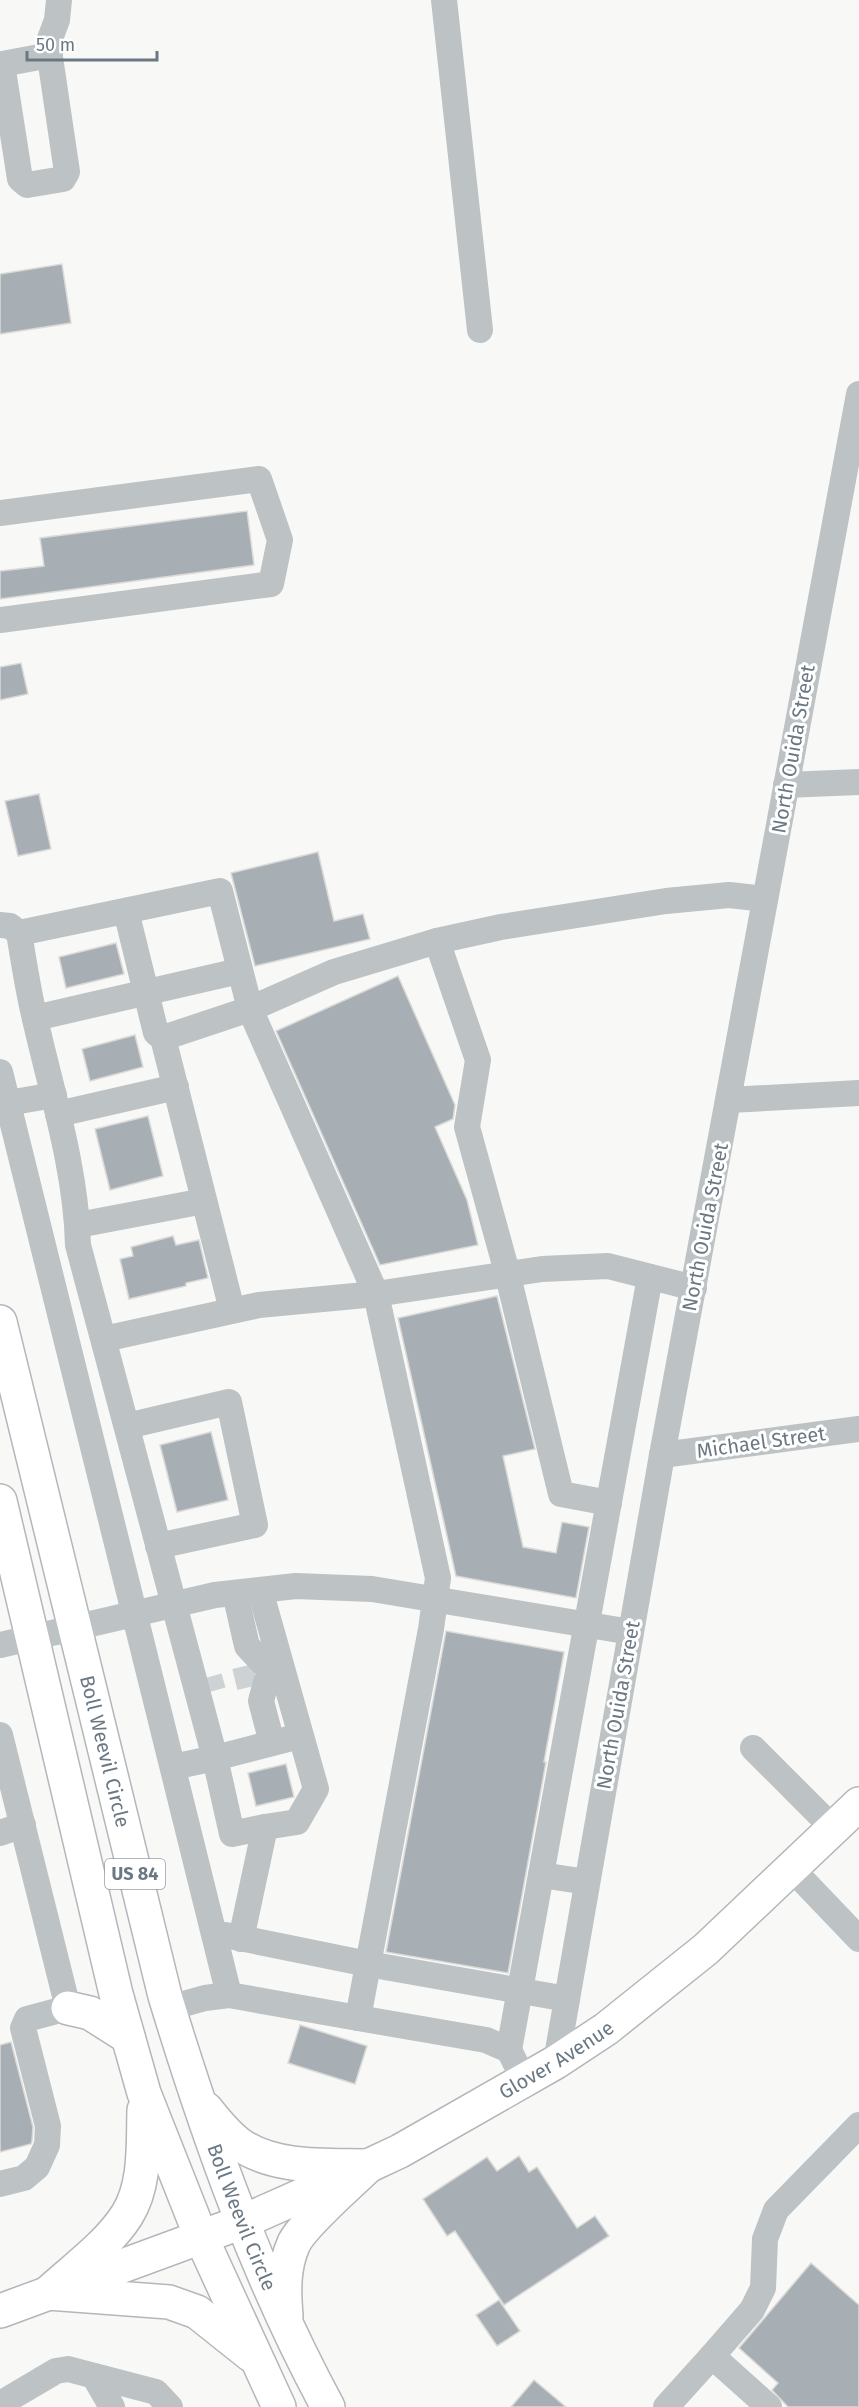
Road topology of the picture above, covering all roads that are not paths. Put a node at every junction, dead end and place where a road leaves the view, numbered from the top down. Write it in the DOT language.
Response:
graph roads {
  1 [pos="59,0"];
  2 [pos="444,0"];
  3 [pos="50,55"];
  4 [pos="1,64"];
  5 [pos="5,113"];
  6 [pos="480,330"];
  7 [pos="859,394"];
  8 [pos="0,513"];
  9 [pos="0,620"];
  10 [pos="859,782"];
  11 [pos="786,785"];
  12 [pos="765,899"];
  13 [pos="126,911"];
  14 [pos="10,929"];
  15 [pos="437,941"];
  16 [pos="239,971"];
  17 [pos="145,993"];
  18 [pos="250,1009"];
  19 [pos="34,1018"];
  20 [pos="163,1038"];
  21 [pos="0,1072"];
  22 [pos="176,1088"];
  23 [pos="859,1093"];
  24 [pos="729,1100"];
  25 [pos="8,1104"];
  26 [pos="56,1104"];
  27 [pos="204,1201"];
  28 [pos="78,1225"];
  29 [pos="507,1272"];
  30 [pos="650,1277"];
  31 [pos="694,1288"];
  32 [pos="376,1294"];
  33 [pos="94,1303"];
  34 [pos="59,1310"];
  35 [pos="232,1310"];
  36 [pos="0,1322"];
  37 [pos="104,1339"];
  38 [pos="127,1426"];
  39 [pos="859,1429"];
  40 [pos="662,1455"];
  41 [pos="0,1501"];
  42 [pos="609,1503"];
  43 [pos="158,1546"];
  44 [pos="247,1592"];
  45 [pos="436,1599"];
  46 [pos="181,1603"];
  47 [pos="134,1613"];
  48 [pos="586,1624"];
  49 [pos="75,1626"];
  50 [pos="631,1632"];
  51 [pos="33,1636"];
  52 [pos="0,1645"];
  53 [pos="300,1736"];
  54 [pos="1,1743"];
  55 [pos="272,1743"];
  56 [pos="753,1748"];
  57 [pos="223,1756"];
  58 [pos="173,1767"];
  59 [pos="859,1804"];
  60 [pos="265,1827"];
  61 [pos="834,1828"];
  62 [pos="11,1829"];
  63 [pos="792,1869"];
  64 [pos="540,1875"];
  65 [pos="587,1882"];
  66 [pos="214,1933"];
  67 [pos="241,1939"];
  68 [pos="859,1939"];
  69 [pos="368,1964"];
  70 [pos="111,1971"];
  71 [pos="519,1991"];
  72 [pos="229,1995"];
  73 [pos="567,1999"];
  74 [pos="68,2008"];
  75 [pos="169,2008"];
  76 [pos="358,2018"];
  77 [pos="128,2037"];
  78 [pos="509,2050"];
  79 [pos="556,2062"];
  80 [pos="524,2080"];
  81 [pos="144,2093"];
  82 [pos="196,2097"];
  83 [pos="859,2125"];
  84 [pos="368,2166"];
  85 [pos="0,2184"];
  86 [pos="242,2222"];
  87 [pos="201,2237"];
  88 [pos="48,2294"];
  89 [pos="0,2311"];
  90 [pos="288,2330"];
  91 [pos="712,2356"];
  92 [pos="258,2361"];
  93 [pos="94,2376"];
  94 [pos="0,2404"];
  95 [pos="112,2407"];
  96 [pos="170,2407"];
  97 [pos="279,2407"];
  98 [pos="328,2407"];
  99 [pos="666,2407"];
  100 [pos="769,2407"];
  1 -- 3 [label="street"];
  2 -- 6 [label="street"];
  3 -- 4 [label="street"];
  3 -- 5 [label="street"];
  4 -- 5 [label="street"];
  7 -- 11 [label="street, North Ouida Street"];
  8 -- 9 [label="street"];
  10 -- 11 [label="street"];
  11 -- 12 [label="street, North Ouida Street"];
  12 -- 15 [label="street"];
  12 -- 24 [label="street, North Ouida Street"];
  13 -- 14 [label="street"];
  13 -- 16 [label="street"];
  13 -- 17 [label="street"];
  14 -- 19 [label="street"];
  15 -- 18 [label="street"];
  15 -- 29 [label="street"];
  16 -- 17 [label="street"];
  16 -- 18 [label="street"];
  17 -- 19 [label="street"];
  17 -- 20 [label="street"];
  18 -- 20 [label="street"];
  18 -- 32 [label="street"];
  19 -- 26 [label="street"];
  20 -- 22 [label="street"];
  21 -- 25 [label="street"];
  22 -- 26 [label="street"];
  22 -- 27 [label="street"];
  23 -- 24 [label="street"];
  24 -- 31 [label="street, North Ouida Street"];
  25 -- 26 [label="street"];
  25 -- 34 [label="street"];
  26 -- 28 [label="street"];
  27 -- 28 [label="street"];
  27 -- 35 [label="street"];
  28 -- 33 [label="street"];
  29 -- 30 [label="street"];
  29 -- 32 [label="street"];
  29 -- 42 [label="street"];
  30 -- 31 [label="street"];
  30 -- 42 [label="street"];
  31 -- 40 [label="street, North Ouida Street"];
  32 -- 35 [label="street"];
  32 -- 45 [label="street"];
  33 -- 34 [label="street"];
  33 -- 37 [label="street"];
  34 -- 47 [label="street"];
  35 -- 37 [label="street"];
  36 -- 49 [label="main road, Boll Weevil Circle / US 84"];
  37 -- 38 [label="street"];
  38 -- 43 [label="street"];
  38 -- 43 [label="street"];
  39 -- 40 [label="street, Michael Street"];
  40 -- 50 [label="street, North Ouida Street"];
  41 -- 51 [label="main road, Boll Weevil Circle / US 84"];
  42 -- 48 [label="street"];
  43 -- 46 [label="street"];
  44 -- 45 [label="street"];
  44 -- 46 [label="street"];
  44 -- 53 [label="street"];
  44 -- 55 [label="street"];
  45 -- 48 [label="street"];
  45 -- 69 [label="street"];
  46 -- 47 [label="street"];
  46 -- 57 [label="street"];
  46 -- 57 [label="street"];
  47 -- 49 [label="street"];
  47 -- 58 [label="street"];
  48 -- 50 [label="street"];
  48 -- 64 [label="street"];
  49 -- 51 [label="street"];
  49 -- 75 [label="main road, Boll Weevil Circle / US 84"];
  50 -- 65 [label="street, North Ouida Street"];
  51 -- 52 [label="street"];
  51 -- 70 [label="main road, Boll Weevil Circle / US 84"];
  53 -- 55 [label="street"];
  53 -- 60 [label="street"];
  54 -- 62 [label="street"];
  55 -- 57 [label="street"];
  56 -- 61 [label="street"];
  57 -- 58 [label="street"];
  57 -- 60 [label="street"];
  58 -- 66 [label="street"];
  59 -- 61 [label="main road, Glover Avenue"];
  60 -- 67 [label="street"];
  61 -- 63 [label="main road, Glover Avenue"];
  62 -- 74 [label="street"];
  63 -- 68 [label="street"];
  63 -- 79 [label="main road, Glover Avenue"];
  64 -- 65 [label="street"];
  64 -- 71 [label="street"];
  65 -- 73 [label="street, North Ouida Street"];
  66 -- 67 [label="street"];
  66 -- 72 [label="street"];
  67 -- 69 [label="street"];
  69 -- 71 [label="street"];
  69 -- 76 [label="street"];
  70 -- 74 [label="main road"];
  70 -- 77 [label="main road, Boll Weevil Circle / US 84"];
  71 -- 73 [label="street"];
  71 -- 78 [label="street"];
  72 -- 75 [label="street"];
  72 -- 76 [label="street"];
  73 -- 79 [label="street, North Ouida Street"];
  74 -- 77 [label="main road"];
  74 -- 85 [label="street"];
  75 -- 82 [label="main road, Boll Weevil Circle / US 84"];
  76 -- 78 [label="street"];
  77 -- 81 [label="main road, Boll Weevil Circle / US 84"];
  78 -- 80 [label="street"];
  79 -- 80 [label="main road, Glover Avenue"];
  80 -- 84 [label="main road, Glover Avenue"];
  81 -- 87 [label="main road, Boll Weevil Circle / US 84"];
  81 -- 88 [label="main road"];
  82 -- 84 [label="main road"];
  82 -- 86 [label="main road, Boll Weevil Circle / US 84"];
  83 -- 91 [label="street"];
  84 -- 86 [label="main road, Glover Avenue"];
  84 -- 90 [label="main road"];
  86 -- 87 [label="main road, Glover Avenue"];
  86 -- 90 [label="main road, Boll Weevil Circle / US 84"];
  87 -- 88 [label="main road, Glover Avenue"];
  87 -- 92 [label="main road, Boll Weevil Circle / US 84"];
  88 -- 89 [label="main road, Glover Avenue"];
  88 -- 92 [label="main road"];
  90 -- 98 [label="main road, Boll Weevil Circle / US 84"];
  91 -- 99 [label="street"];
  91 -- 100 [label="street"];
  92 -- 97 [label="main road, Boll Weevil Circle / US 84"];
  93 -- 94 [label="street"];
  93 -- 95 [label="street"];
  93 -- 96 [label="street"];
}
